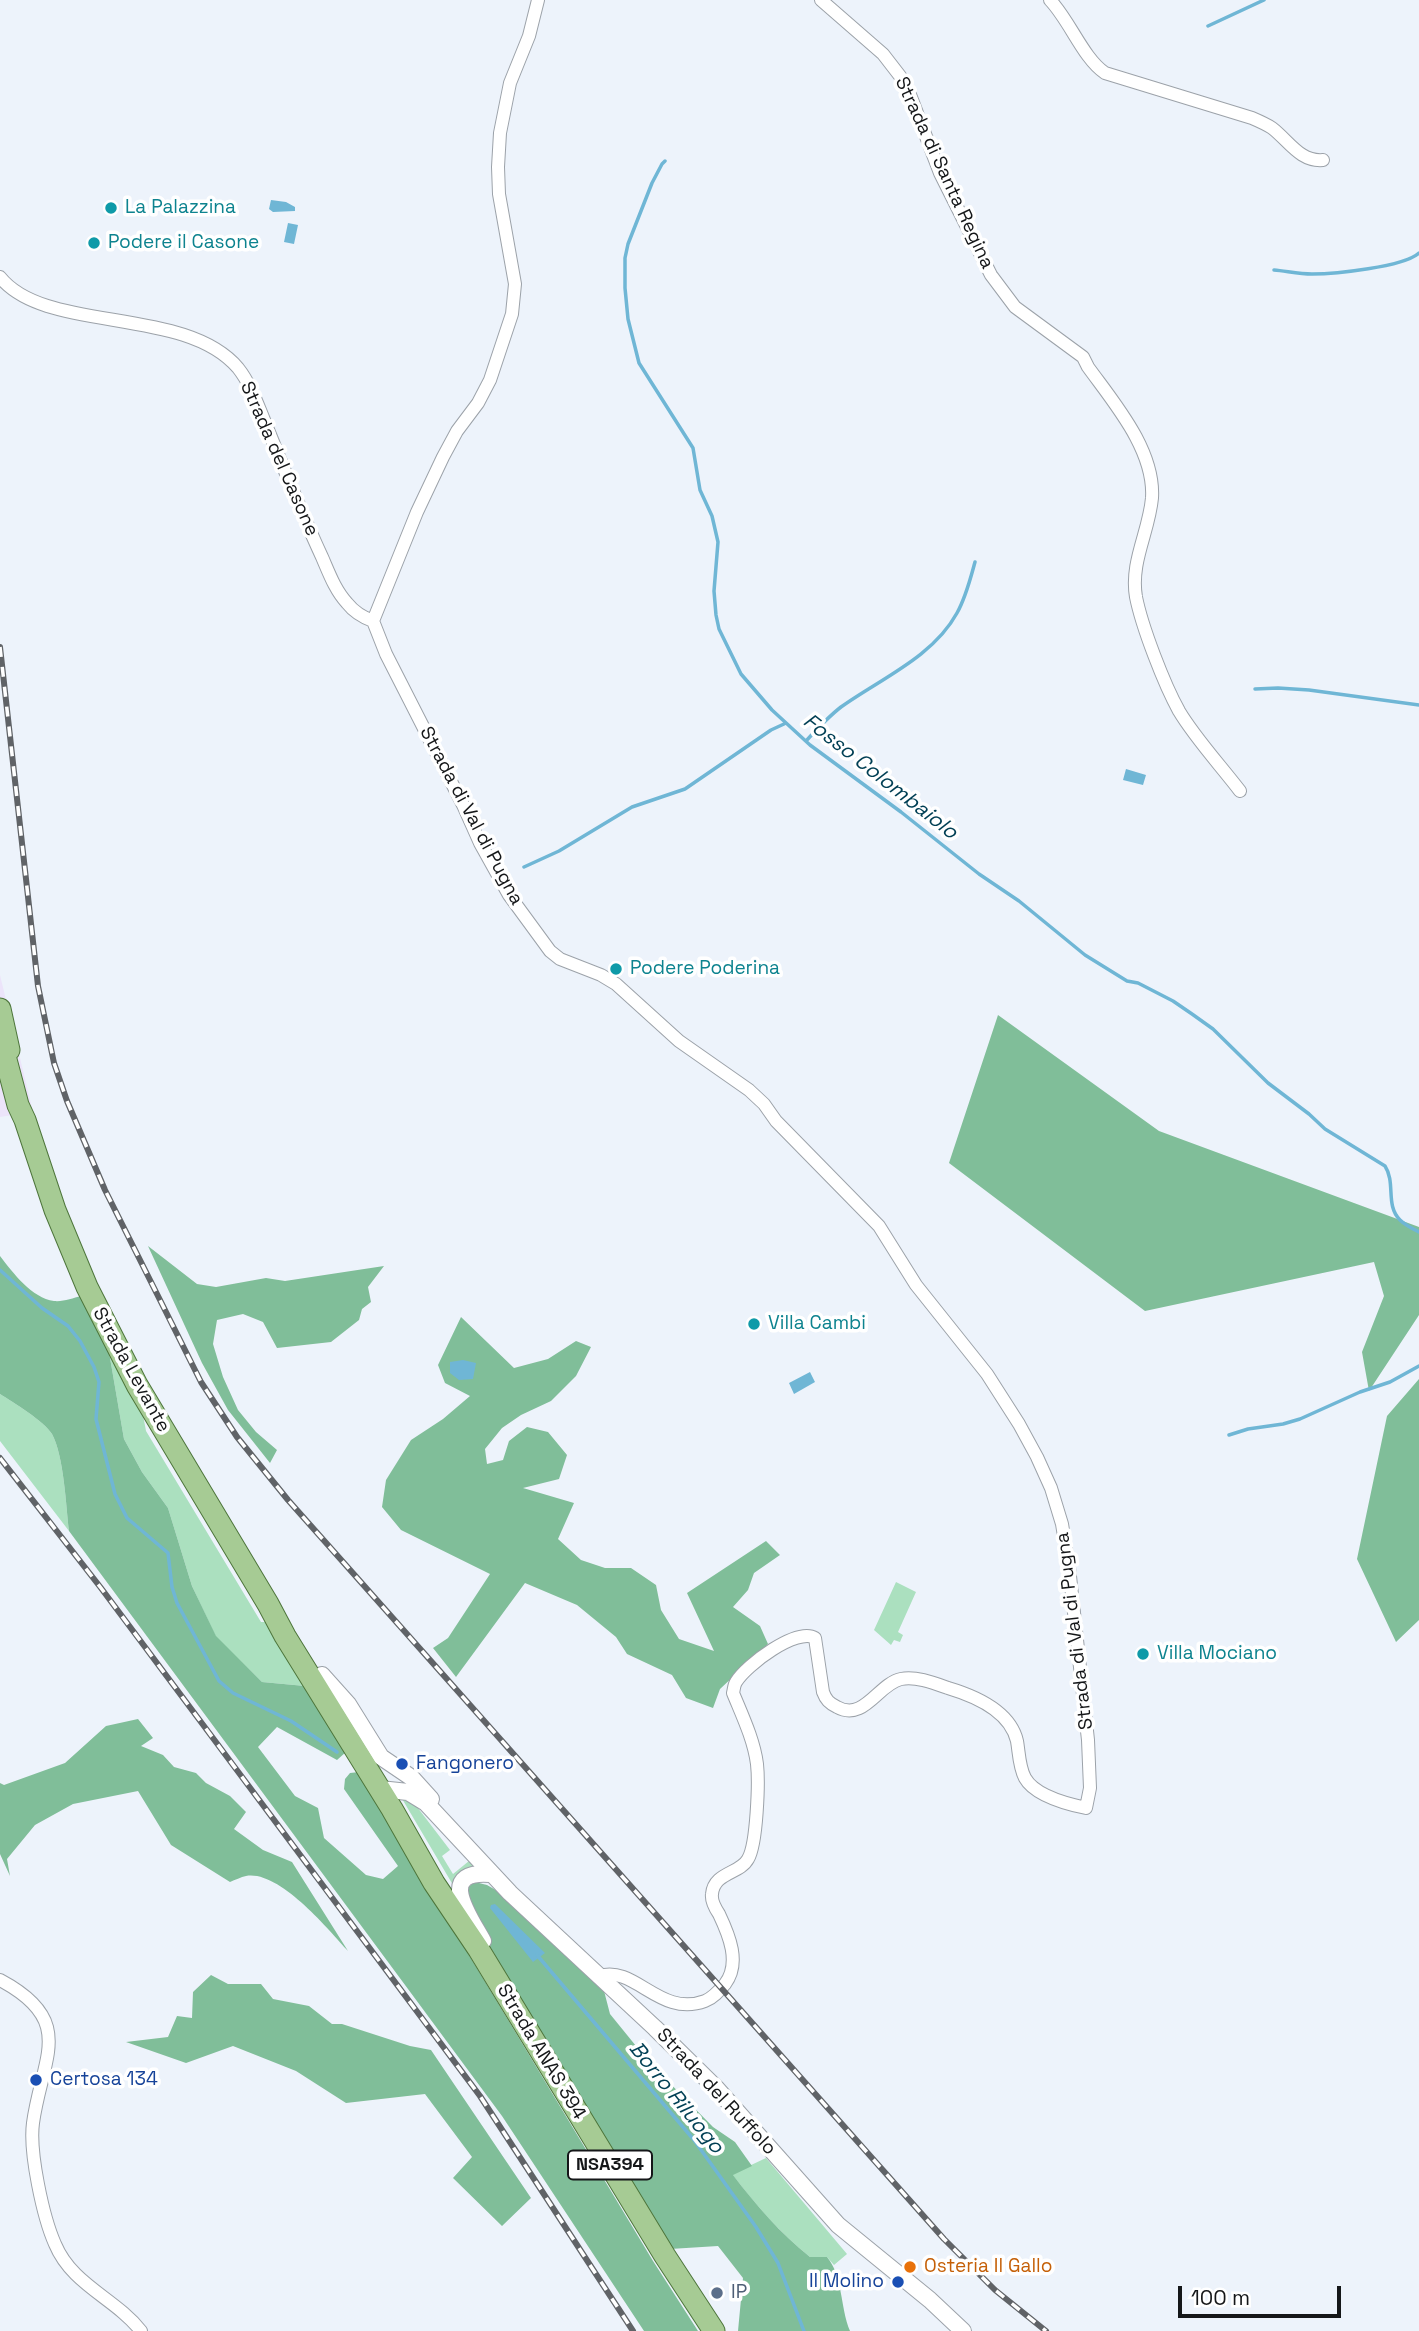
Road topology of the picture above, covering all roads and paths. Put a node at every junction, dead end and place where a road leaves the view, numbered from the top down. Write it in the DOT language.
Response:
graph roads {
  1 [pos="538,0"];
  2 [pos="821,0"];
  3 [pos="1050,0"];
  4 [pos="1323,160"];
  5 [pos="0,277"];
  6 [pos="373,621"];
  7 [pos="1240,791"];
  8 [pos="0,1009"];
  9 [pos="0,1037"];
  10 [pos="0,1057"];
  11 [pos="12,1085"];
  12 [pos="26,1120"];
  13 [pos="268,1604"];
  14 [pos="391,1782"];
  15 [pos="490,1874"];
  16 [pos="600,1976"];
  17 [pos="0,1980"];
  18 [pos="507,1997"];
  19 [pos="141,2331"];
  20 [pos="714,2331"];
  21 [pos="962,2331"];
  1 -- 6 [label="street"];
  2 -- 7 [label="street, Strada di Santa Regina"];
  3 -- 4 [label="street"];
  5 -- 6 [label="street, Strada del Casone"];
  6 -- 16 [label="street, Strada di Val di Pugna"];
  8 -- 12 [label="main road, Strada Levante"];
  9 -- 11 [label="main road, Strada Levante"];
  10 -- 11 [label="street"];
  11 -- 12 [label="main road, Strada Levante"];
  12 -- 13 [label="main road, Strada Levante"];
  13 -- 14 [label="main road, Strada Levante"];
  13 -- 14 [label="main road, Strada Levante"];
  14 -- 15 [label="street, Strada del Ruffolo"];
  14 -- 18 [label="main road, Strada ANAS 394 / NSA394"];
  15 -- 16 [label="street, Strada del Ruffolo"];
  15 -- 18 [label="street"];
  16 -- 21 [label="street, Strada del Ruffolo"];
  17 -- 19 [label="street"];
  18 -- 20 [label="main road, Strada ANAS 394 / NSA394"];
}
